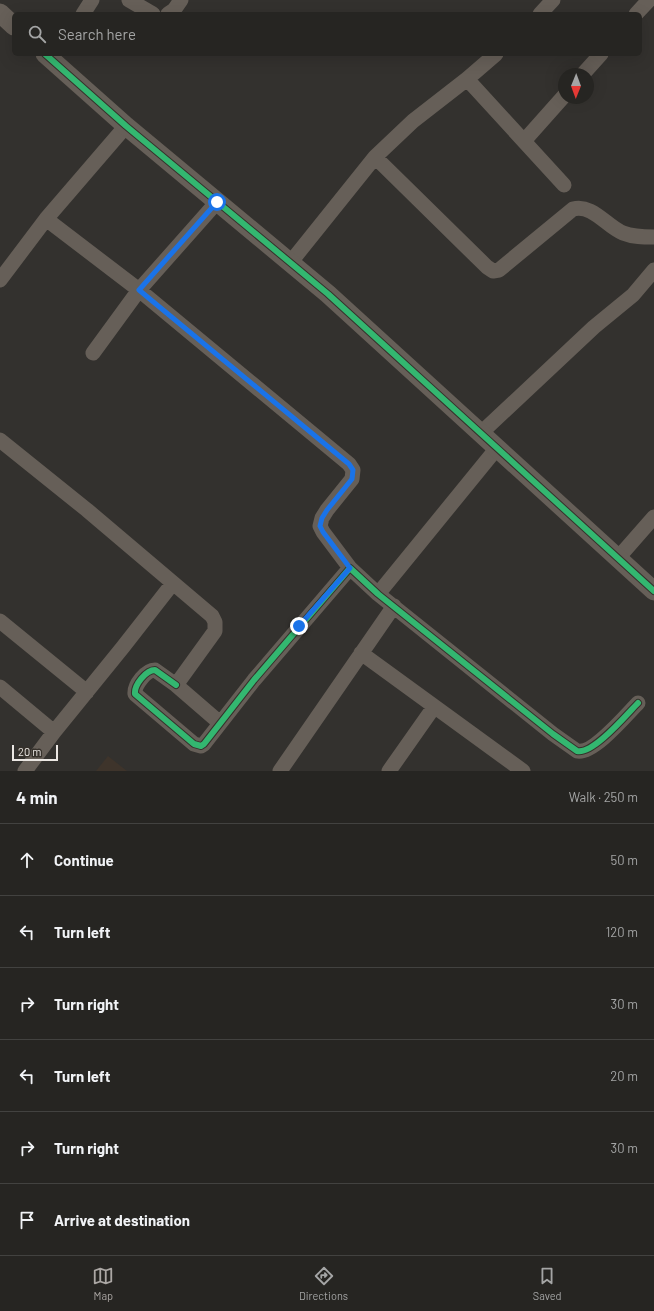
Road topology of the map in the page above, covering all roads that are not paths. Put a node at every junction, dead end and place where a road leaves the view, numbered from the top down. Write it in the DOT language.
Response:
graph roads {
  1 [pos="92,0"];
  2 [pos="129,0"];
  3 [pos="181,0"];
  4 [pos="553,0"];
  5 [pos="649,0"];
  6 [pos="84,12"];
  7 [pos="150,12"];
  8 [pos="171,12"];
  9 [pos="542,12"];
  10 [pos="638,12"];
  11 [pos="0,13"];
  12 [pos="12,24"];
  13 [pos="52,56"];
  14 [pos="494,56"];
  15 [pos="599,56"];
  16 [pos="588,68"];
  17 [pos="467,79"];
  18 [pos="558,103"];
  19 [pos="126,126"];
  20 [pos="524,141"];
  21 [pos="375,157"];
  22 [pos="564,185"];
  23 [pos="217,202"];
  24 [pos="46,218"];
  25 [pos="654,238"];
  26 [pos="290,263"];
  27 [pos="654,270"];
  28 [pos="0,280"];
  29 [pos="139,290"];
  30 [pos="93,353"];
  31 [pos="481,433"];
  32 [pos="0,440"];
  33 [pos="497,448"];
  34 [pos="654,517"];
  35 [pos="618,558"];
  36 [pos="350,568"];
  37 [pos="173,583"];
  38 [pos="654,591"];
  39 [pos="378,594"];
  40 [pos="394,606"];
  41 [pos="0,621"];
  42 [pos="360,654"];
  43 [pos="176,685"];
  44 [pos="0,687"];
  45 [pos="87,692"];
  46 [pos="638,703"];
  47 [pos="434,707"];
  48 [pos="220,723"];
  49 [pos="54,732"];
  50 [pos="25,771"];
  51 [pos="280,771"];
  52 [pos="389,771"];
  53 [pos="523,771"];
  1 -- 6 [label="street"];
  2 -- 7 [label="street"];
  3 -- 8 [label="street"];
  4 -- 9 [label="street"];
  5 -- 10 [label="street"];
  11 -- 12 [label="street"];
  13 -- 19 [label="street"];
  14 -- 17 [label="street"];
  15 -- 16 [label="street"];
  17 -- 20 [label="street"];
  17 -- 21 [label="street"];
  18 -- 20 [label="street"];
  19 -- 23 [label="street"];
  19 -- 24 [label="street"];
  20 -- 22 [label="street"];
  21 -- 25 [label="street"];
  21 -- 26 [label="street"];
  23 -- 26 [label="street"];
  23 -- 29 [label="street"];
  24 -- 28 [label="street"];
  24 -- 29 [label="street"];
  26 -- 31 [label="street"];
  27 -- 31 [label="street"];
  29 -- 30 [label="street"];
  29 -- 36 [label="street"];
  31 -- 33 [label="street"];
  32 -- 37 [label="street"];
  33 -- 35 [label="street"];
  33 -- 39 [label="street"];
  34 -- 35 [label="street"];
  35 -- 38 [label="street"];
  36 -- 39 [label="street"];
  36 -- 48 [label="street"];
  37 -- 43 [label="street"];
  37 -- 45 [label="street"];
  39 -- 40 [label="street"];
  40 -- 42 [label="street"];
  40 -- 46 [label="street"];
  41 -- 45 [label="street"];
  42 -- 47 [label="street"];
  42 -- 51 [label="street"];
  43 -- 48 [label="street"];
  43 -- 48 [label="street"];
  44 -- 49 [label="street"];
  45 -- 49 [label="street"];
  47 -- 52 [label="street"];
  47 -- 53 [label="street"];
  49 -- 50 [label="street"];
}
